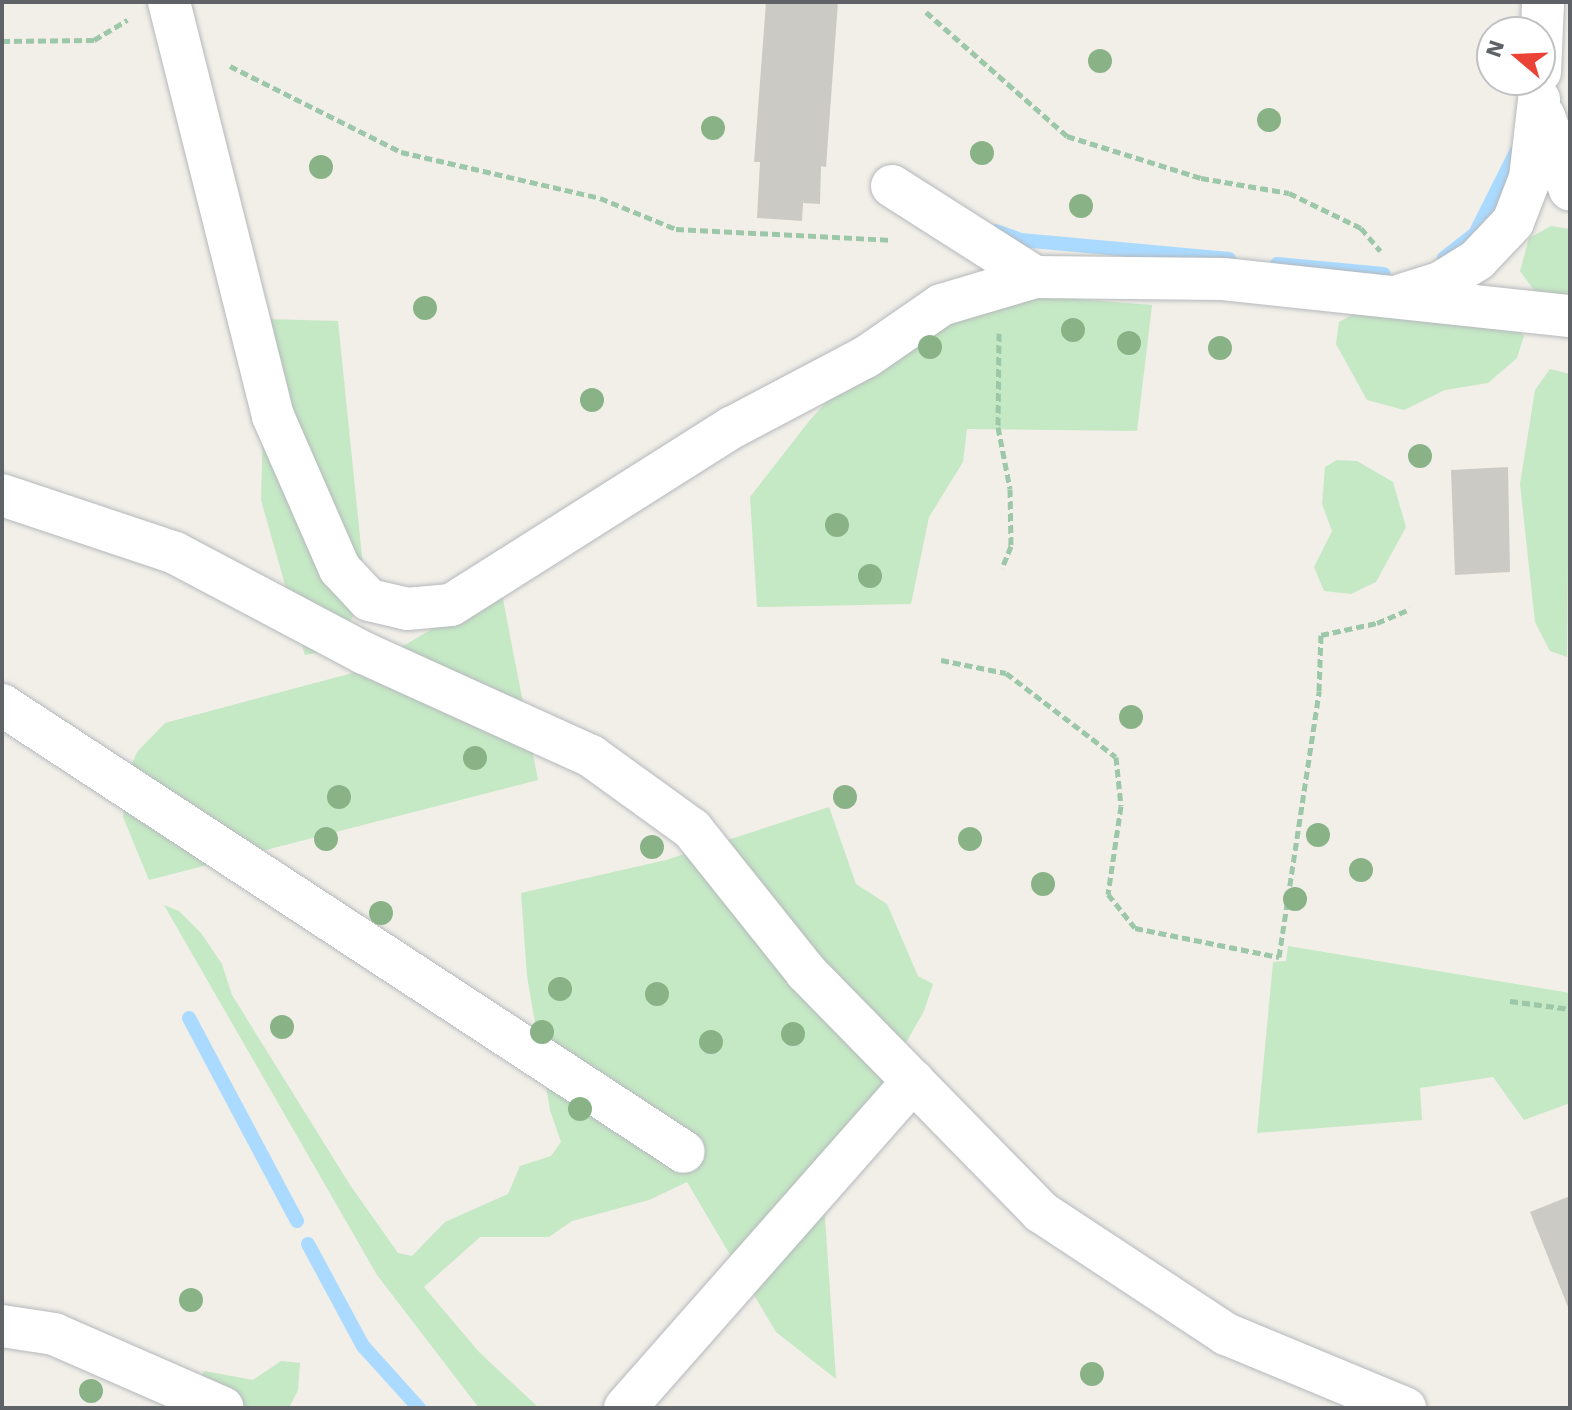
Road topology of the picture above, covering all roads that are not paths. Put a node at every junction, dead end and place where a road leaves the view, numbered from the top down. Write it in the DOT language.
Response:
graph roads {
  1 [pos="169,2"];
  2 [pos="1538,96"];
  3 [pos="1543,96"];
  4 [pos="892,186"];
  5 [pos="1570,190"];
  6 [pos="1035,277"];
  7 [pos="1401,295"];
  8 [pos="1570,316"];
  9 [pos="2,495"];
  10 [pos="2,705"];
  11 [pos="913,1081"];
  12 [pos="684,1152"];
  13 [pos="2,1326"];
  14 [pos="223,1408"];
  15 [pos="625,1408"];
  16 [pos="1405,1408"];
  1 -- 6 [label="street"];
  2 -- 7 [label="street"];
  3 -- 5 [label="street"];
  4 -- 6 [label="street"];
  6 -- 7 [label="street"];
  7 -- 8 [label="street"];
  9 -- 11 [label="street"];
  10 -- 12 [label="street"];
  11 -- 15 [label="street"];
  11 -- 16 [label="street"];
  13 -- 14 [label="street"];
}
